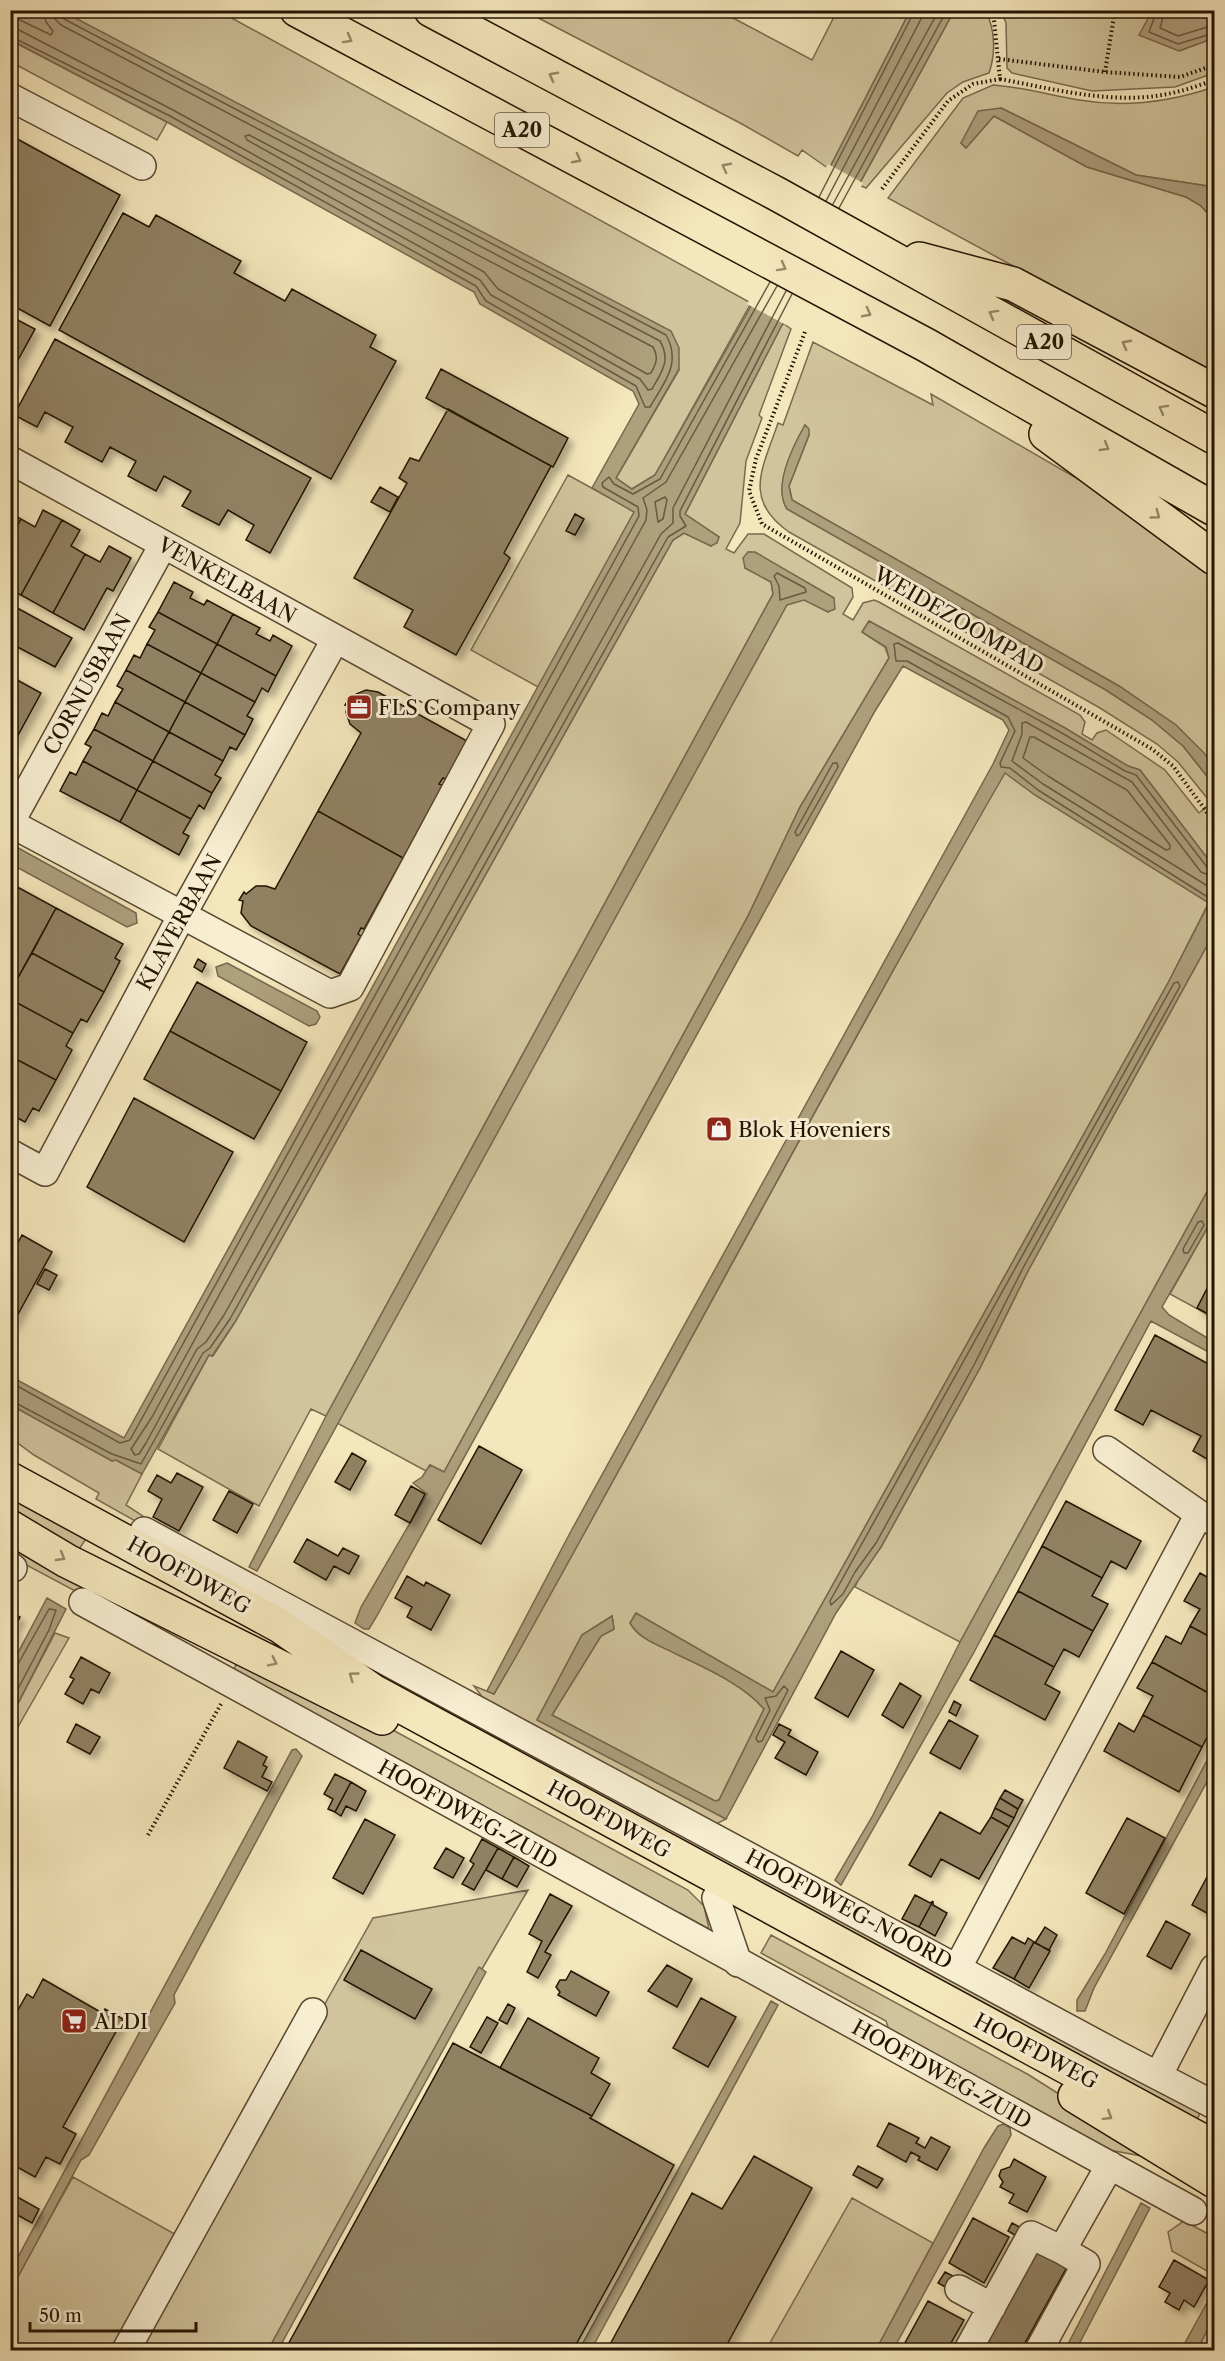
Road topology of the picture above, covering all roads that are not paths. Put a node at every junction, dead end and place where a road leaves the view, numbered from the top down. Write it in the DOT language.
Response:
graph roads {
  1 [pos="297,10"];
  2 [pos="430,10"];
  3 [pos="10,97"];
  4 [pos="142,166"];
  5 [pos="873,247"];
  6 [pos="926,345"];
  7 [pos="1215,391"];
  8 [pos="1215,437"];
  9 [pos="10,460"];
  10 [pos="1215,509"];
  11 [pos="163,545"];
  12 [pos="1215,558"];
  13 [pos="335,640"];
  14 [pos="10,823"];
  15 [pos="182,915"];
  16 [pos="10,1153"];
  17 [pos="1107,1450"];
  18 [pos="10,1479"];
  19 [pos="1207,1518"];
  20 [pos="10,1527"];
  21 [pos="145,1541"];
  22 [pos="89,1587"];
  23 [pos="189,1622"];
  24 [pos="243,1648"];
  25 [pos="198,1665"];
  26 [pos="478,1710"];
  27 [pos="438,1725"];
  28 [pos="490,1755"];
  29 [pos="716,1898"];
  30 [pos="738,1963"];
  31 [pos="958,1967"];
  32 [pos="1215,1968"];
  33 [pos="314,2012"];
  34 [pos="1158,2076"];
  35 [pos="1215,2105"];
  36 [pos="1208,2153"];
  37 [pos="1110,2165"];
  38 [pos="1146,2185"];
  39 [pos="1193,2211"];
  40 [pos="1062,2250"];
  41 [pos="958,2289"];
  42 [pos="992,2307"];
  43 [pos="126,2350"];
  44 [pos="968,2350"];
  45 [pos="1039,2350"];
  1 -- 6 [label="main road, A20, one-way"];
  5 -- 2 [label="main road, A20, one-way"];
  3 -- 4 [label="street"];
  7 -- 5 [label="main road, A20, one-way"];
  8 -- 5 [label="main road, A20, one-way"];
  6 -- 10 [label="main road, A20, one-way"];
  6 -- 12 [label="main road, A20, one-way"];
  9 -- 11 [label="street, VENKELBAAN"];
  11 -- 13 [label="street, VENKELBAAN"];
  11 -- 14 [label="street, CORNUSBAAN"];
  13 -- 15 [label="street, KLAVERBAAN"];
  13 -- 15 [label="street, VENKELBAAN"];
  14 -- 15 [label="street, CORNUSBAAN"];
  15 -- 16 [label="street, KLAVERBAAN"];
  17 -- 19 [label="street"];
  18 -- 21 [label="main road, HOOFDWEG"];
  19 -- 31 [label="street"];
  20 -- 22 [label="main road, HOOFDWEG, one-way"];
  21 -- 22 [label="main road"];
  21 -- 26 [label="street, HOOFDWEG-NOORD"];
  27 -- 21 [label="main road, HOOFDWEG, one-way"];
  22 -- 23 [label="main road, HOOFDWEG"];
  22 -- 25 [label="street, HOOFDWEG-ZUID"];
  23 -- 24 [label="main road, HOOFDWEG"];
  23 -- 25 [label="street"];
  24 -- 25 [label="street"];
  24 -- 29 [label="main road, HOOFDWEG, one-way"];
  25 -- 30 [label="street, HOOFDWEG-ZUID"];
  26 -- 27 [label="street"];
  26 -- 28 [label="street"];
  26 -- 31 [label="street, HOOFDWEG-NOORD"];
  27 -- 28 [label="main road, HOOFDWEG"];
  28 -- 36 [label="main road, HOOFDWEG"];
  29 -- 30 [label="street"];
  29 -- 36 [label="main road, HOOFDWEG, one-way"];
  30 -- 37 [label="street, HOOFDWEG-ZUID"];
  31 -- 34 [label="street, HOOFDWEG-NOORD"];
  32 -- 34 [label="street"];
  33 -- 43 [label="street"];
  34 -- 35 [label="street, HOOFDWEG-NOORD"];
  36 -- 38 [label="street"];
  37 -- 38 [label="street, HOOFDWEG-ZUID"];
  37 -- 40 [label="street"];
  38 -- 39 [label="street, HOOFDWEG-ZUID"];
  40 -- 42 [label="street"];
  40 -- 45 [label="street"];
  41 -- 42 [label="street"];
  42 -- 44 [label="street"];
}
